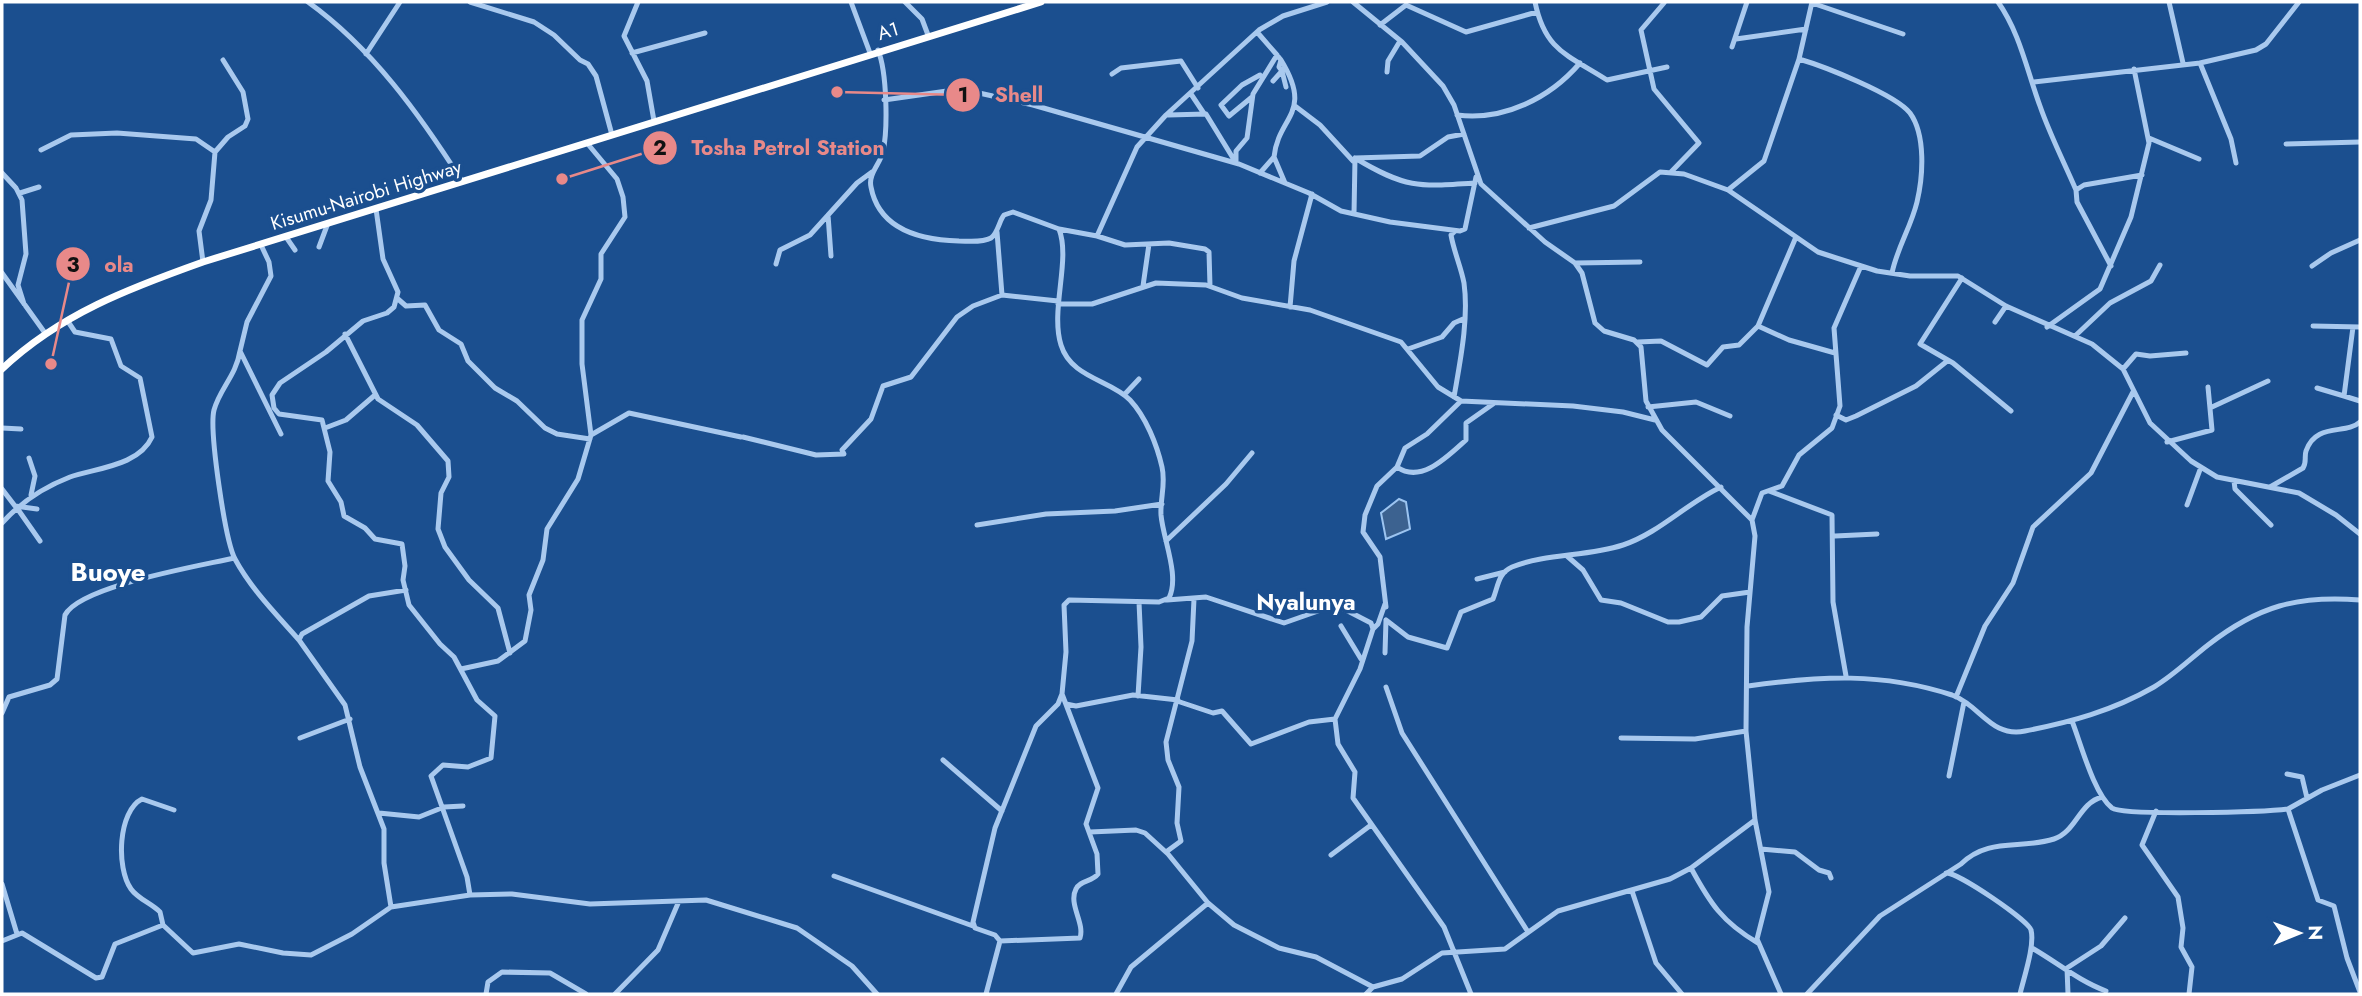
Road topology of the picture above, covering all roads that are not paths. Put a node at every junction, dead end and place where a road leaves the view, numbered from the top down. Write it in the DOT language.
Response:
graph roads {
  1 [pos="308,2"];
  2 [pos="400,2"];
  3 [pos="470,2"];
  4 [pos="638,2"];
  5 [pos="851,2"];
  6 [pos="905,2"];
  7 [pos="1007,2"];
  8 [pos="1041,2"];
  9 [pos="1327,2"];
  10 [pos="1353,2"];
  11 [pos="1535,2"];
  12 [pos="1746,2"];
  13 [pos="1812,2"];
  14 [pos="1998,2"];
  15 [pos="2169,2"];
  16 [pos="2299,2"];
  17 [pos="481,3"];
  18 [pos="1664,3"];
  19 [pos="1414,4"];
  20 [pos="1011,11"];
  21 [pos="1537,12"];
  22 [pos="1380,25"];
  23 [pos="1806,29"];
  24 [pos="1257,32"];
  25 [pos="705,33"];
  26 [pos="1903,34"];
  27 [pos="928,35"];
  28 [pos="1736,39"];
  29 [pos="1400,41"];
  30 [pos="1732,47"];
  31 [pos="874,52"];
  32 [pos="632,53"];
  33 [pos="366,54"];
  34 [pos="1279,58"];
  35 [pos="1799,59"];
  36 [pos="223,60"];
  37 [pos="1580,63"];
  38 [pos="2183,63"];
  39 [pos="2200,63"];
  40 [pos="1667,67"];
  41 [pos="2134,69"];
  42 [pos="1282,71"];
  43 [pos="1387,72"];
  44 [pos="1648,72"];
  45 [pos="1263,73"];
  46 [pos="1112,74"];
  47 [pos="1273,82"];
  48 [pos="2034,82"];
  49 [pos="1286,87"];
  50 [pos="1198,88"];
  51 [pos="757,89"];
  52 [pos="1191,94"];
  53 [pos="1253,94"];
  54 [pos="884,100"];
  55 [pos="1221,105"];
  56 [pos="1295,106"];
  57 [pos="1166,115"];
  58 [pos="1207,115"];
  59 [pos="1457,115"];
  60 [pos="654,121"];
  61 [pos="1464,134"];
  62 [pos="612,135"];
  63 [pos="1145,138"];
  64 [pos="2149,138"];
  65 [pos="587,142"];
  66 [pos="2360,142"];
  67 [pos="2286,144"];
  68 [pos="41,150"];
  69 [pos="215,152"];
  70 [pos="1275,157"];
  71 [pos="2199,159"];
  72 [pos="1354,160"];
  73 [pos="1236,163"];
  74 [pos="2236,163"];
  75 [pos="877,167"];
  76 [pos="1671,172"];
  77 [pos="2,173"];
  78 [pos="1260,173"];
  79 [pos="1476,175"];
  80 [pos="2142,175"];
  81 [pos="462,181"];
  82 [pos="1285,183"];
  83 [pos="1475,183"];
  84 [pos="39,187"];
  85 [pos="2076,190"];
  86 [pos="1728,191"];
  87 [pos="20,193"];
  88 [pos="1312,194"];
  89 [pos="376,209"];
  90 [pos="1354,214"];
  91 [pos="828,215"];
  92 [pos="328,223"];
  93 [pos="1528,228"];
  94 [pos="997,229"];
  95 [pos="1059,229"];
  96 [pos="1455,231"];
  97 [pos="1097,236"];
  98 [pos="286,237"];
  99 [pos="1796,237"];
  100 [pos="2360,240"];
  101 [pos="261,244"];
  102 [pos="1149,244"];
  103 [pos="319,247"];
  104 [pos="295,250"];
  105 [pos="831,256"];
  106 [pos="203,262"];
  107 [pos="1640,262"];
  108 [pos="1575,263"];
  109 [pos="776,264"];
  110 [pos="2160,265"];
  111 [pos="1861,266"];
  112 [pos="2312,266"];
  113 [pos="2112,267"];
  114 [pos="2,273"];
  115 [pos="1892,273"];
  116 [pos="1962,278"];
  117 [pos="1143,286"];
  118 [pos="1210,286"];
  119 [pos="2101,289"];
  120 [pos="1002,295"];
  121 [pos="398,299"];
  122 [pos="1058,303"];
  123 [pos="2110,303"];
  124 [pos="24,304"];
  125 [pos="2006,306"];
  126 [pos="1290,307"];
  127 [pos="1463,319"];
  128 [pos="67,320"];
  129 [pos="1995,322"];
  130 [pos="1758,326"];
  131 [pos="2314,326"];
  132 [pos="2047,327"];
  133 [pos="2357,327"];
  134 [pos="45,333"];
  135 [pos="345,334"];
  136 [pos="2074,336"];
  137 [pos="1638,342"];
  138 [pos="1408,349"];
  139 [pos="240,351"];
  140 [pos="1835,353"];
  141 [pos="2186,353"];
  142 [pos="1946,362"];
  143 [pos="2,369"];
  144 [pos="2123,369"];
  145 [pos="1139,379"];
  146 [pos="2268,382"];
  147 [pos="2208,387"];
  148 [pos="2317,388"];
  149 [pos="2133,392"];
  150 [pos="375,395"];
  151 [pos="1124,395"];
  152 [pos="2344,396"];
  153 [pos="1454,397"];
  154 [pos="1461,401"];
  155 [pos="2360,401"];
  156 [pos="1493,404"];
  157 [pos="1648,407"];
  158 [pos="2212,407"];
  159 [pos="2011,411"];
  160 [pos="1836,415"];
  161 [pos="1730,416"];
  162 [pos="1655,420"];
  163 [pos="2360,422"];
  164 [pos="2,428"];
  165 [pos="325,428"];
  166 [pos="21,429"];
  167 [pos="281,434"];
  168 [pos="591,437"];
  169 [pos="2167,442"];
  170 [pos="1252,453"];
  171 [pos="29,458"];
  172 [pos="1397,467"];
  173 [pos="2201,467"];
  174 [pos="2234,481"];
  175 [pos="1721,487"];
  176 [pos="2270,487"];
  177 [pos="2,489"];
  178 [pos="1769,491"];
  179 [pos="31,495"];
  180 [pos="1162,504"];
  181 [pos="2187,505"];
  182 [pos="19,506"];
  183 [pos="37,509"];
  184 [pos="1752,520"];
  185 [pos="2,523"];
  186 [pos="977,525"];
  187 [pos="2271,525"];
  188 [pos="1877,534"];
  189 [pos="2360,534"];
  190 [pos="1835,536"];
  191 [pos="40,541"];
  192 [pos="1166,541"];
  193 [pos="1567,556"];
  194 [pos="234,558"];
  195 [pos="1505,572"];
  196 [pos="1477,579"];
  197 [pos="406,590"];
  198 [pos="1750,592"];
  199 [pos="1194,599"];
  200 [pos="1167,600"];
  201 [pos="2360,600"];
  202 [pos="1139,602"];
  203 [pos="1385,604"];
  204 [pos="1386,620"];
  205 [pos="1341,626"];
  206 [pos="1373,629"];
  207 [pos="299,640"];
  208 [pos="510,653"];
  209 [pos="1385,653"];
  210 [pos="1361,659"];
  211 [pos="461,669"];
  212 [pos="1846,676"];
  213 [pos="1748,686"];
  214 [pos="1386,687"];
  215 [pos="2,690"];
  216 [pos="1062,694"];
  217 [pos="1138,696"];
  218 [pos="9,697"];
  219 [pos="1956,697"];
  220 [pos="1177,701"];
  221 [pos="1964,702"];
  222 [pos="1066,704"];
  223 [pos="2,713"];
  224 [pos="349,719"];
  225 [pos="1335,719"];
  226 [pos="2072,721"];
  227 [pos="1746,731"];
  228 [pos="300,738"];
  229 [pos="1621,738"];
  230 [pos="943,760"];
  231 [pos="2287,774"];
  232 [pos="2360,775"];
  233 [pos="1950,776"];
  234 [pos="2102,797"];
  235 [pos="2307,798"];
  236 [pos="463,806"];
  237 [pos="444,807"];
  238 [pos="2288,809"];
  239 [pos="174,810"];
  240 [pos="1002,811"];
  241 [pos="2156,811"];
  242 [pos="379,813"];
  243 [pos="1755,820"];
  244 [pos="1371,825"];
  245 [pos="1090,832"];
  246 [pos="1761,849"];
  247 [pos="1166,852"];
  248 [pos="1331,855"];
  249 [pos="1691,868"];
  250 [pos="1943,873"];
  251 [pos="834,876"];
  252 [pos="1831,878"];
  253 [pos="2,884"];
  254 [pos="1632,891"];
  255 [pos="470,895"];
  256 [pos="679,901"];
  257 [pos="1208,903"];
  258 [pos="391,906"];
  259 [pos="2125,918"];
  260 [pos="163,925"];
  261 [pos="973,926"];
  262 [pos="1528,932"];
  263 [pos="17,934"];
  264 [pos="2,941"];
  265 [pos="1000,941"];
  266 [pos="1758,943"];
  267 [pos="2032,948"];
  268 [pos="1455,953"];
  269 [pos="2067,968"];
  270 [pos="1373,987"];
  271 [pos="2106,991"];
  272 [pos="2360,992"];
  273 [pos="486,994"];
  274 [pos="586,994"];
  275 [pos="615,994"];
  276 [pos="877,994"];
  277 [pos="986,994"];
  278 [pos="1115,994"];
  279 [pos="1366,994"];
  280 [pos="1471,994"];
  281 [pos="1682,994"];
  282 [pos="1782,994"];
  283 [pos="1807,994"];
  284 [pos="2020,994"];
  285 [pos="2068,994"];
  286 [pos="2189,994"];
  1 -- 33 [label="street"];
  2 -- 33 [label="street"];
  3 -- 17 [label="street"];
  4 -- 32 [label="street"];
  5 -- 31 [label="street"];
  6 -- 27 [label="street"];
  7 -- 20 [label="street"];
  8 -- 20 [label="highway, A1"];
  9 -- 24 [label="street"];
  10 -- 22 [label="street"];
  11 -- 21 [label="street"];
  12 -- 28 [label="street"];
  13 -- 23 [label="street"];
  13 -- 26 [label="street"];
  14 -- 48 [label="street"];
  15 -- 38 [label="street"];
  16 -- 39 [label="street"];
  17 -- 62 [label="street"];
  18 -- 44 [label="street"];
  19 -- 21 [label="street"];
  19 -- 22 [label="street"];
  20 -- 27 [label="highway, A1 / A1"];
  21 -- 37 [label="street"];
  22 -- 29 [label="street"];
  23 -- 28 [label="street"];
  23 -- 35 [label="street"];
  24 -- 34 [label="street"];
  24 -- 50 [label="street"];
  25 -- 32 [label="street"];
  27 -- 31 [label="highway, A1 / A1"];
  28 -- 30 [label="street"];
  29 -- 43 [label="street"];
  29 -- 59 [label="street"];
  31 -- 51 [label="highway, A1 / A1"];
  31 -- 54 [label="street"];
  32 -- 60 [label="street"];
  33 -- 81 [label="street"];
  34 -- 42 [label="street"];
  34 -- 45 [label="street"];
  34 -- 56 [label="street"];
  35 -- 86 [label="street"];
  35 -- 115 [label="street"];
  36 -- 69 [label="street"];
  37 -- 44 [label="street"];
  37 -- 59 [label="street"];
  38 -- 39 [label="street"];
  38 -- 41 [label="street"];
  39 -- 74 [label="street"];
  40 -- 44 [label="street"];
  41 -- 48 [label="street"];
  41 -- 64 [label="street"];
  42 -- 47 [label="street"];
  42 -- 49 [label="street"];
  44 -- 76 [label="street"];
  45 -- 53 [label="street"];
  45 -- 55 [label="street"];
  46 -- 50 [label="street"];
  48 -- 85 [label="street"];
  50 -- 52 [label="street"];
  51 -- 60 [label="highway, Kisumu-Nairobi Highway / A1"];
  52 -- 57 [label="street"];
  52 -- 58 [label="street"];
  53 -- 55 [label="street"];
  53 -- 73 [label="street"];
  54 -- 63 [label="street"];
  54 -- 75 [label="street"];
  55 -- 58 [label="street"];
  56 -- 70 [label="street"];
  56 -- 72 [label="street"];
  57 -- 58 [label="street"];
  57 -- 63 [label="street"];
  58 -- 73 [label="street"];
  59 -- 61 [label="street"];
  60 -- 62 [label="highway, Kisumu-Nairobi Highway / A1"];
  61 -- 72 [label="street"];
  61 -- 79 [label="street"];
  62 -- 65 [label="highway, Kisumu-Nairobi Highway / A1"];
  63 -- 73 [label="street"];
  63 -- 97 [label="street"];
  64 -- 71 [label="street"];
  64 -- 80 [label="street"];
  65 -- 81 [label="highway, Kisumu-Nairobi Highway / A1"];
  65 -- 168 [label="street"];
  66 -- 67 [label="street"];
  68 -- 69 [label="street"];
  69 -- 106 [label="street"];
  70 -- 78 [label="street"];
  70 -- 82 [label="street"];
  72 -- 83 [label="street"];
  72 -- 90 [label="street"];
  73 -- 78 [label="street"];
  75 -- 91 [label="street"];
  75 -- 94 [label="street"];
  76 -- 86 [label="street"];
  76 -- 93 [label="street"];
  77 -- 87 [label="street"];
  78 -- 82 [label="street"];
  79 -- 83 [label="street"];
  79 -- 93 [label="street"];
  80 -- 85 [label="street"];
  80 -- 113 [label="street"];
  81 -- 89 [label="highway, Kisumu-Nairobi Highway / A1"];
  82 -- 88 [label="street"];
  83 -- 96 [label="street"];
  84 -- 87 [label="street"];
  85 -- 113 [label="street"];
  86 -- 99 [label="street"];
  87 -- 124 [label="street"];
  88 -- 90 [label="street"];
  88 -- 126 [label="street"];
  89 -- 92 [label="highway, Kisumu-Nairobi Highway / A1"];
  89 -- 121 [label="street"];
  90 -- 96 [label="street"];
  91 -- 105 [label="street"];
  91 -- 109 [label="street"];
  92 -- 98 [label="highway, Kisumu-Nairobi Highway / A1"];
  92 -- 103 [label="street"];
  93 -- 108 [label="street"];
  94 -- 95 [label="street"];
  94 -- 120 [label="street"];
  95 -- 97 [label="street"];
  95 -- 122 [label="street"];
  96 -- 127 [label="street"];
  97 -- 102 [label="street"];
  98 -- 101 [label="highway, Kisumu-Nairobi Highway / A1"];
  98 -- 104 [label="street"];
  99 -- 111 [label="street"];
  99 -- 130 [label="street"];
  100 -- 112 [label="street"];
  101 -- 106 [label="highway, Kisumu-Nairobi Highway / A1"];
  101 -- 139 [label="street"];
  102 -- 117 [label="street"];
  102 -- 118 [label="street"];
  106 -- 128 [label="highway, Kisumu-Nairobi Highway / A1"];
  107 -- 108 [label="street"];
  108 -- 137 [label="street"];
  110 -- 123 [label="street"];
  111 -- 115 [label="street"];
  111 -- 140 [label="street"];
  113 -- 119 [label="street"];
  114 -- 124 [label="street"];
  115 -- 116 [label="street"];
  116 -- 125 [label="street"];
  116 -- 142 [label="street"];
  117 -- 118 [label="street"];
  117 -- 122 [label="street"];
  118 -- 126 [label="street"];
  119 -- 123 [label="street"];
  119 -- 132 [label="street"];
  120 -- 122 [label="street"];
  120 -- 168 [label="street"];
  121 -- 135 [label="street"];
  121 -- 168 [label="street"];
  122 -- 151 [label="street"];
  123 -- 136 [label="street"];
  124 -- 134 [label="street"];
  125 -- 129 [label="street"];
  125 -- 132 [label="street"];
  126 -- 138 [label="street"];
  127 -- 138 [label="street"];
  127 -- 153 [label="street"];
  128 -- 134 [label="highway, Kisumu-Nairobi Highway / A1"];
  128 -- 179 [label="street"];
  130 -- 137 [label="street"];
  130 -- 140 [label="street"];
  131 -- 133 [label="street"];
  132 -- 136 [label="street"];
  133 -- 152 [label="street"];
  134 -- 143 [label="highway, Kisumu-Nairobi Highway / A1"];
  135 -- 150 [label="street"];
  135 -- 165 [label="street"];
  136 -- 144 [label="street"];
  137 -- 157 [label="street"];
  138 -- 153 [label="street"];
  139 -- 167 [label="street"];
  139 -- 194 [label="street"];
  140 -- 160 [label="street"];
  141 -- 144 [label="street"];
  142 -- 159 [label="street"];
  142 -- 160 [label="street"];
  144 -- 149 [label="street"];
  145 -- 151 [label="street"];
  146 -- 158 [label="street"];
  147 -- 158 [label="street"];
  148 -- 152 [label="street"];
  149 -- 169 [label="street"];
  149 -- 219 [label="street"];
  150 -- 165 [label="street"];
  150 -- 208 [label="street"];
  151 -- 180 [label="street"];
  152 -- 155 [label="street"];
  153 -- 154 [label="street"];
  154 -- 156 [label="street"];
  154 -- 172 [label="street"];
  156 -- 162 [label="street"];
  156 -- 172 [label="street"];
  157 -- 161 [label="street"];
  157 -- 162 [label="street"];
  158 -- 169 [label="street"];
  160 -- 178 [label="street"];
  162 -- 175 [label="street"];
  163 -- 176 [label="street"];
  164 -- 166 [label="street"];
  165 -- 197 [label="street"];
  168 -- 208 [label="street"];
  169 -- 173 [label="street"];
  170 -- 192 [label="street"];
  171 -- 179 [label="street"];
  172 -- 203 [label="street"];
  173 -- 174 [label="street"];
  173 -- 181 [label="street"];
  174 -- 176 [label="street"];
  174 -- 187 [label="street"];
  175 -- 184 [label="street"];
  175 -- 193 [label="street"];
  176 -- 189 [label="street"];
  177 -- 182 [label="street"];
  178 -- 184 [label="street"];
  178 -- 190 [label="street"];
  179 -- 182 [label="street"];
  180 -- 186 [label="street"];
  180 -- 192 [label="street"];
  182 -- 183 [label="street"];
  182 -- 185 [label="street"];
  182 -- 191 [label="street"];
  184 -- 198 [label="street"];
  188 -- 190 [label="street"];
  190 -- 212 [label="street"];
  192 -- 200 [label="street"];
  193 -- 195 [label="street"];
  193 -- 198 [label="street"];
  194 -- 207 [label="street"];
  194 -- 218 [label="street"];
  195 -- 196 [label="street"];
  195 -- 204 [label="street"];
  197 -- 207 [label="street"];
  197 -- 211 [label="street"];
  198 -- 213 [label="street"];
  199 -- 200 [label="street"];
  199 -- 206 [label="street"];
  199 -- 220 [label="street"];
  200 -- 202 [label="street"];
  201 -- 226 [label="street"];
  202 -- 216 [label="street"];
  202 -- 217 [label="street"];
  203 -- 204 [label="street"];
  203 -- 206 [label="street"];
  204 -- 209 [label="street"];
  205 -- 210 [label="street"];
  206 -- 210 [label="street"];
  207 -- 224 [label="street"];
  208 -- 211 [label="street"];
  210 -- 225 [label="street"];
  211 -- 237 [label="street"];
  212 -- 213 [label="street"];
  212 -- 219 [label="street"];
  213 -- 227 [label="street"];
  214 -- 262 [label="street"];
  215 -- 218 [label="street"];
  216 -- 222 [label="street"];
  216 -- 240 [label="street"];
  217 -- 220 [label="street"];
  217 -- 222 [label="street"];
  218 -- 223 [label="street"];
  219 -- 221 [label="street"];
  220 -- 225 [label="street"];
  220 -- 247 [label="street"];
  221 -- 226 [label="street"];
  221 -- 233 [label="street"];
  222 -- 245 [label="street"];
  224 -- 228 [label="street"];
  224 -- 242 [label="street"];
  225 -- 244 [label="street"];
  226 -- 234 [label="street"];
  227 -- 229 [label="street"];
  227 -- 243 [label="street"];
  230 -- 240 [label="street"];
  231 -- 235 [label="street"];
  232 -- 235 [label="street"];
  234 -- 241 [label="street"];
  234 -- 250 [label="street"];
  235 -- 238 [label="street"];
  236 -- 237 [label="street"];
  237 -- 242 [label="street"];
  237 -- 255 [label="street"];
  238 -- 241 [label="street"];
  238 -- 272 [label="street"];
  239 -- 260 [label="street"];
  240 -- 261 [label="street"];
  241 -- 286 [label="street"];
  242 -- 258 [label="street"];
  243 -- 246 [label="street"];
  243 -- 249 [label="street"];
  244 -- 248 [label="street"];
  244 -- 268 [label="street"];
  245 -- 247 [label="street"];
  245 -- 265 [label="street"];
  246 -- 252 [label="street"];
  246 -- 266 [label="street"];
  247 -- 257 [label="street"];
  249 -- 254 [label="street"];
  249 -- 266 [label="street"];
  250 -- 267 [label="street"];
  250 -- 283 [label="street"];
  251 -- 261 [label="street"];
  253 -- 263 [label="street"];
  254 -- 262 [label="street"];
  254 -- 281 [label="street"];
  255 -- 256 [label="street"];
  255 -- 258 [label="street"];
  256 -- 275 [label="street"];
  256 -- 276 [label="street"];
  257 -- 270 [label="street"];
  257 -- 278 [label="street"];
  258 -- 260 [label="street"];
  259 -- 269 [label="street"];
  260 -- 263 [label="street"];
  261 -- 265 [label="street"];
  262 -- 268 [label="street"];
  263 -- 264 [label="street"];
  265 -- 277 [label="street"];
  266 -- 282 [label="street"];
  267 -- 269 [label="street"];
  267 -- 284 [label="street"];
  268 -- 270 [label="street"];
  268 -- 280 [label="street"];
  269 -- 271 [label="street"];
  269 -- 285 [label="street"];
  270 -- 279 [label="street"];
  273 -- 274 [label="street"];
}
